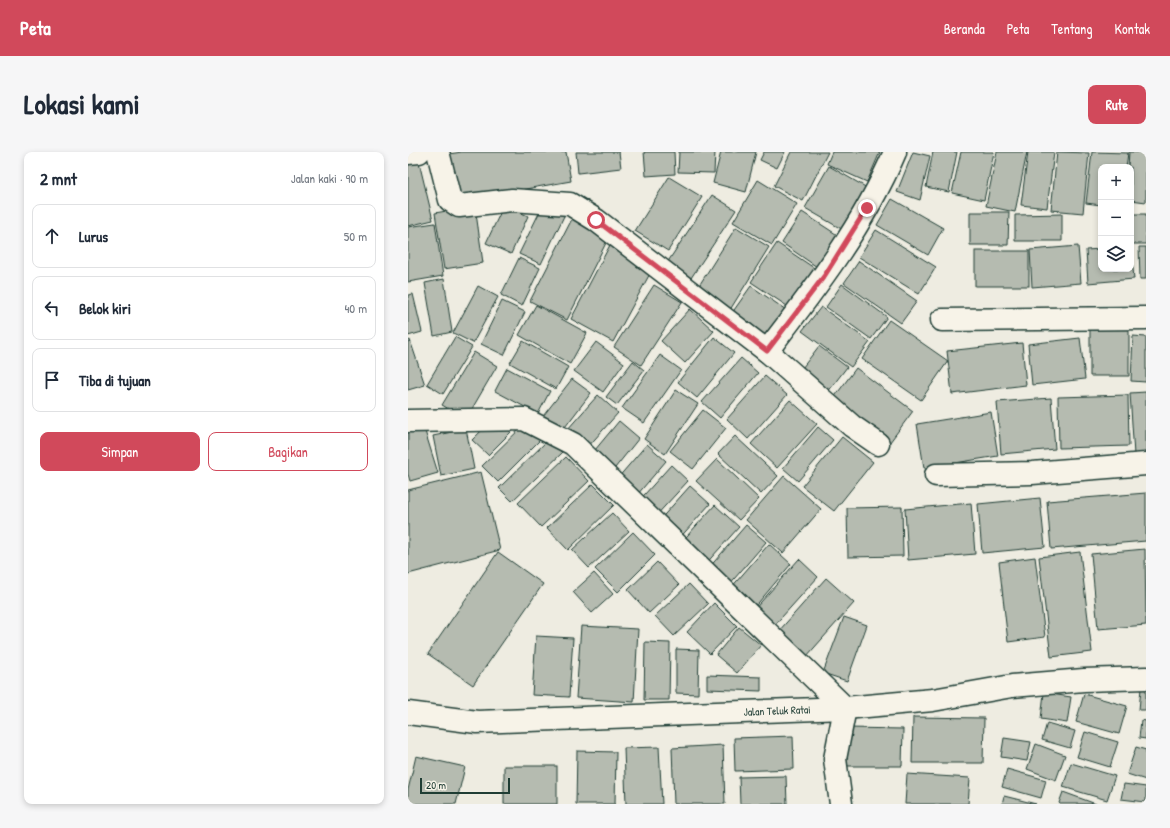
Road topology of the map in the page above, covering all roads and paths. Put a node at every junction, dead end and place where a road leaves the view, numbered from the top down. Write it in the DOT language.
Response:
graph roads {
  1 [pos="419,152"];
  2 [pos="438,152"];
  3 [pos="895,152"];
  4 [pos="408,153"];
  5 [pos="1146,318"];
  6 [pos="942,320"];
  7 [pos="767,351"];
  8 [pos="408,421"];
  9 [pos="878,444"];
  10 [pos="1146,464"];
  11 [pos="936,475"];
  12 [pos="1146,678"];
  13 [pos="845,708"];
  14 [pos="408,713"];
  15 [pos="841,804"];
  1 -- 4 [label="street"];
  2 -- 7 [label="street"];
  3 -- 7 [label="street"];
  5 -- 6 [label="street"];
  7 -- 9 [label="street"];
  8 -- 13 [label="street"];
  10 -- 11 [label="street"];
  12 -- 13 [label="street, Jalan Teluk Ratai"];
  13 -- 14 [label="street, Jalan Teluk Ratai"];
  13 -- 15 [label="street"];
}
